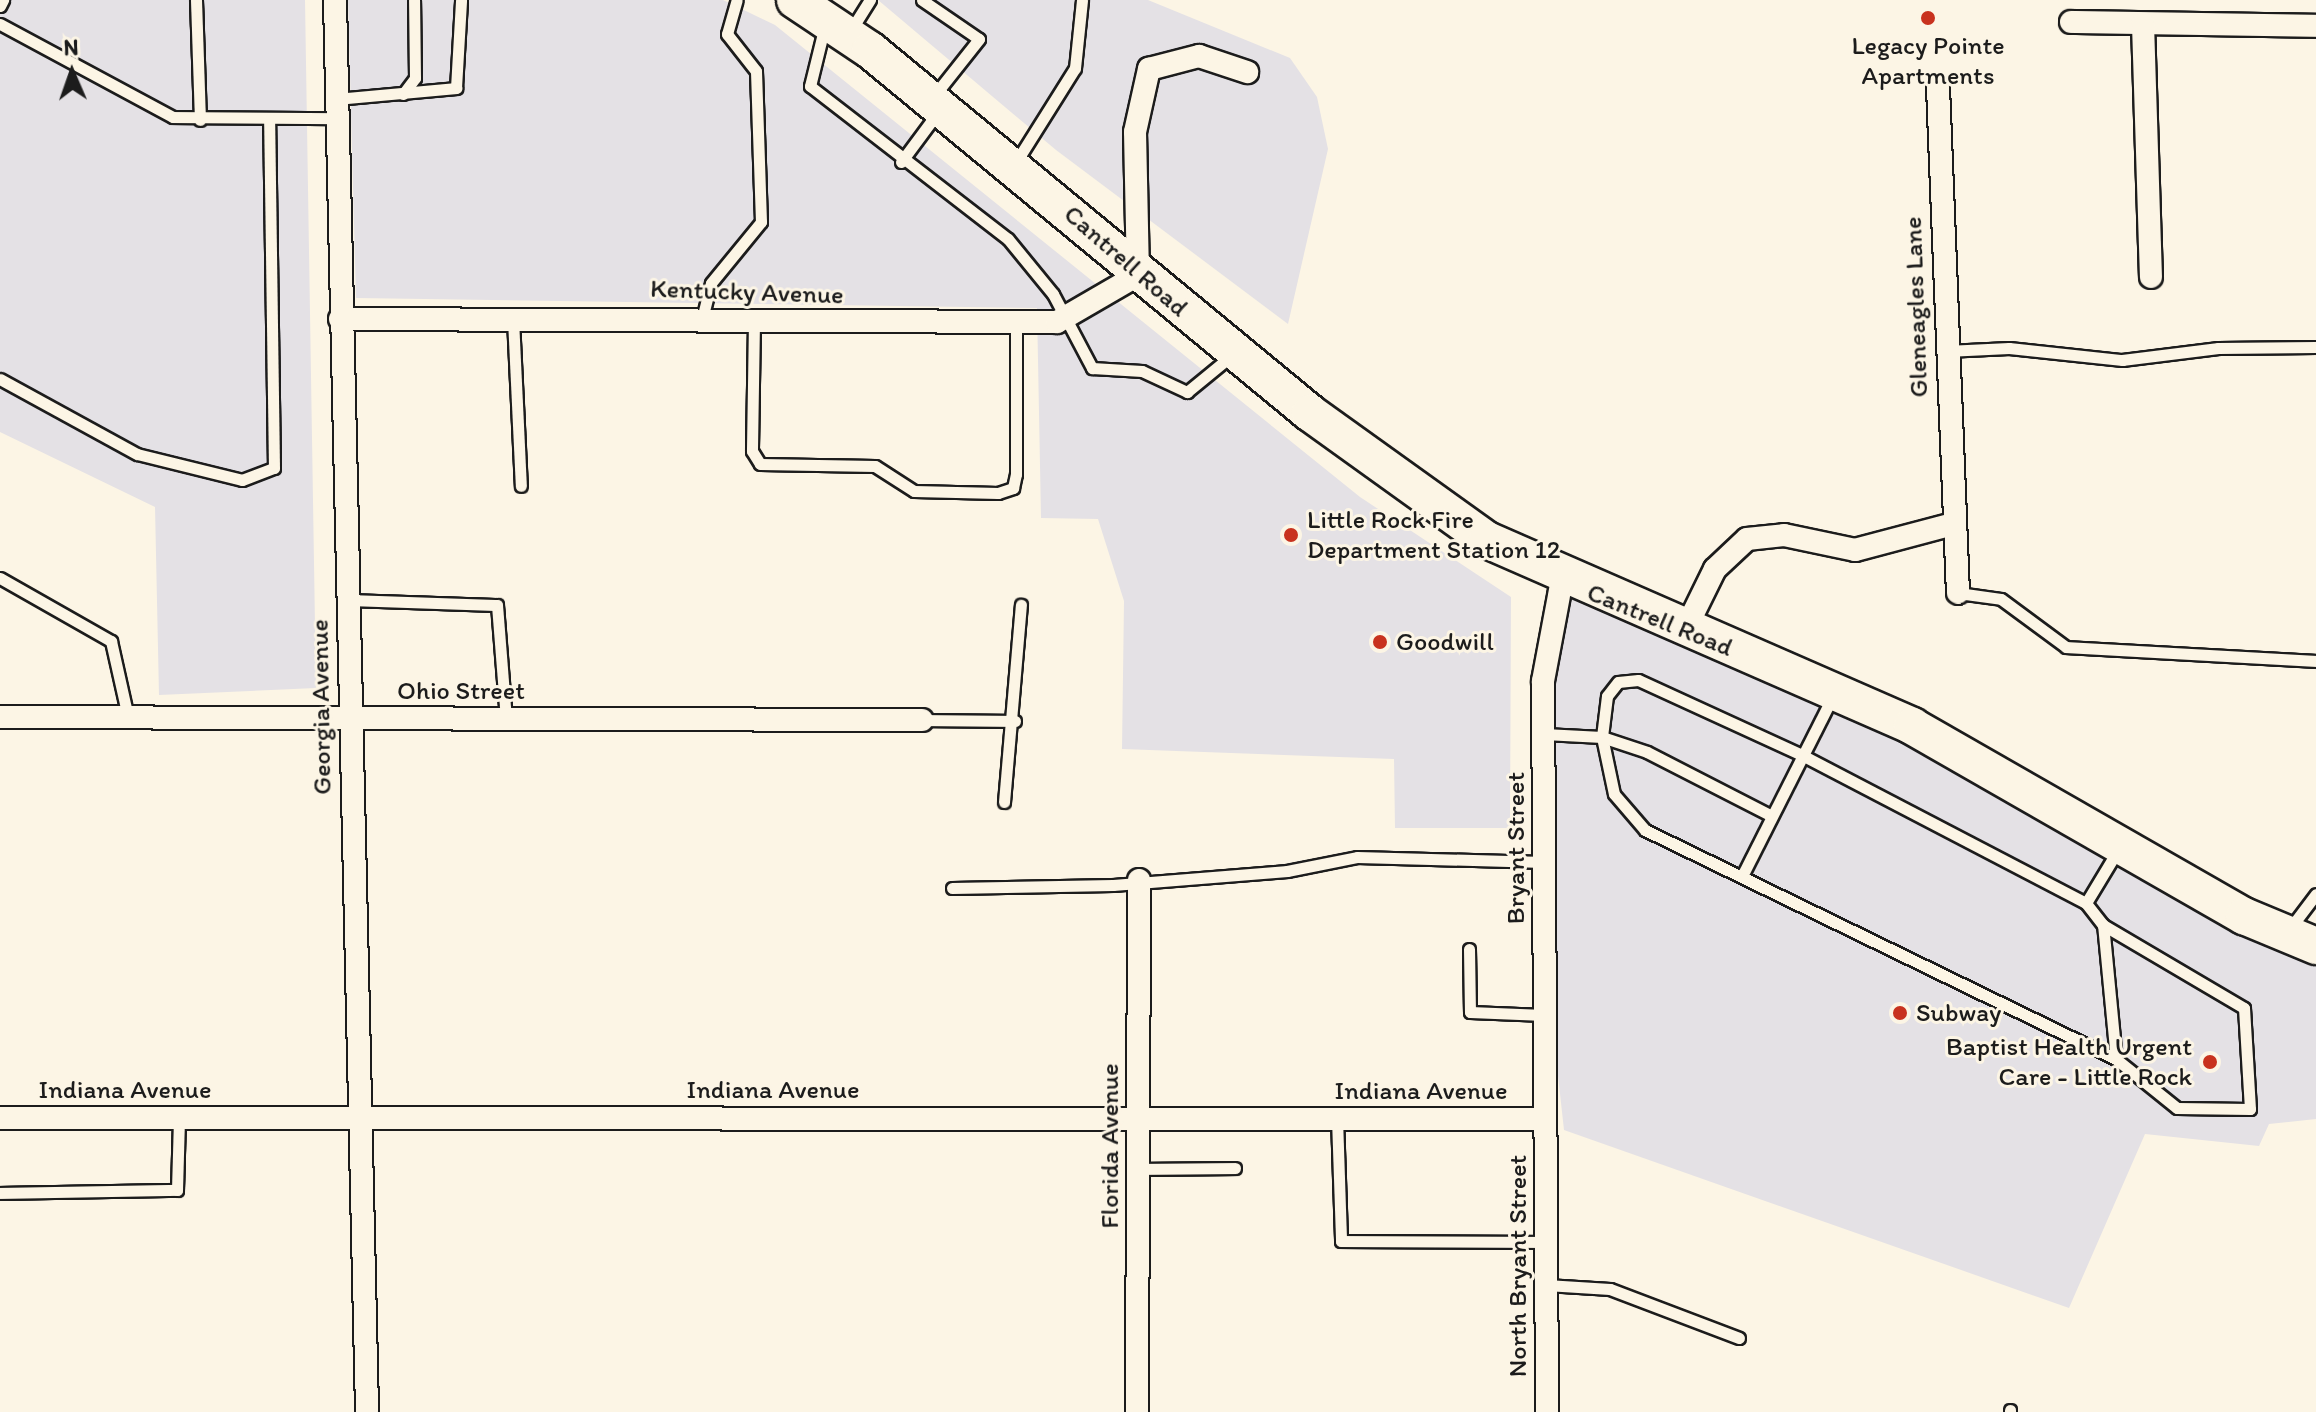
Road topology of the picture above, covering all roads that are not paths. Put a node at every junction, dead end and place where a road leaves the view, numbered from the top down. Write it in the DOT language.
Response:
graph roads {
  1 [pos="3,0"];
  2 [pos="196,0"];
  3 [pos="335,0"];
  4 [pos="414,0"];
  5 [pos="461,0"];
  6 [pos="737,0"];
  7 [pos="795,0"];
  8 [pos="870,0"];
  9 [pos="922,0"];
  10 [pos="1082,0"];
  11 [pos="0,6"];
  12 [pos="2071,22"];
  13 [pos="0,24"];
  14 [pos="2143,24"];
  15 [pos="2316,26"];
  16 [pos="837,27"];
  17 [pos="1247,72"];
  18 [pos="1938,87"];
  19 [pos="402,95"];
  20 [pos="936,105"];
  21 [pos="335,108"];
  22 [pos="269,119"];
  23 [pos="200,120"];
  24 [pos="901,162"];
  25 [pos="1013,166"];
  26 [pos="1138,275"];
  27 [pos="2151,277"];
  28 [pos="513,317"];
  29 [pos="340,319"];
  30 [pos="702,319"];
  31 [pos="1068,319"];
  32 [pos="754,321"];
  33 [pos="1016,325"];
  34 [pos="2316,347"];
  35 [pos="1945,351"];
  36 [pos="1235,352"];
  37 [pos="0,379"];
  38 [pos="521,486"];
  39 [pos="1953,524"];
  40 [pos="0,578"];
  41 [pos="1562,579"];
  42 [pos="1958,593"];
  43 [pos="347,600"];
  44 [pos="1021,605"];
  45 [pos="1684,632"];
  46 [pos="2316,661"];
  47 [pos="1834,693"];
  48 [pos="0,717"];
  49 [pos="128,717"];
  50 [pos="506,719"];
  51 [pos="348,720"];
  52 [pos="922,720"];
  53 [pos="1015,721"];
  54 [pos="1544,734"];
  55 [pos="1602,737"];
  56 [pos="1802,755"];
  57 [pos="1004,802"];
  58 [pos="1772,816"];
  59 [pos="2120,846"];
  60 [pos="1544,862"];
  61 [pos="1743,874"];
  62 [pos="1139,880"];
  63 [pos="952,888"];
  64 [pos="2316,894"];
  65 [pos="2086,903"];
  66 [pos="2103,925"];
  67 [pos="2301,940"];
  68 [pos="1469,949"];
  69 [pos="1544,1015"];
  70 [pos="2116,1059"];
  71 [pos="0,1118"];
  72 [pos="179,1118"];
  73 [pos="361,1118"];
  74 [pos="1139,1118"];
  75 [pos="1337,1118"];
  76 [pos="1545,1119"];
  77 [pos="1235,1168"];
  78 [pos="1139,1169"];
  79 [pos="0,1193"];
  80 [pos="1546,1242"];
  81 [pos="1546,1285"];
  82 [pos="1739,1338"];
  83 [pos="367,1412"];
  84 [pos="1137,1412"];
  85 [pos="1547,1412"];
  1 -- 11 [label="lane"];
  2 -- 23 [label="lane"];
  3 -- 21 [label="street, Georgia Avenue"];
  4 -- 19 [label="lane"];
  5 -- 19 [label="lane"];
  6 -- 30 [label="lane"];
  7 -- 16 [label="main road, Cantrell Road"];
  8 -- 16 [label="lane"];
  9 -- 20 [label="lane"];
  10 -- 25 [label="lane"];
  12 -- 14 [label="street"];
  13 -- 23 [label="lane"];
  14 -- 15 [label="street"];
  14 -- 27 [label="street"];
  16 -- 20 [label="main road, Cantrell Road"];
  16 -- 24 [label="lane"];
  17 -- 26 [label="street"];
  18 -- 35 [label="street, Gleneagles Lane"];
  19 -- 21 [label="lane"];
  20 -- 24 [label="lane"];
  20 -- 25 [label="main road, Cantrell Road"];
  21 -- 22 [label="lane"];
  21 -- 29 [label="street, Georgia Avenue"];
  22 -- 23 [label="lane"];
  22 -- 37 [label="lane"];
  24 -- 31 [label="lane"];
  25 -- 26 [label="main road, Cantrell Road"];
  26 -- 31 [label="street, Kentucky Avenue"];
  26 -- 36 [label="main road, Cantrell Road"];
  28 -- 29 [label="street, Kentucky Avenue"];
  28 -- 30 [label="street, Kentucky Avenue"];
  28 -- 38 [label="lane"];
  29 -- 43 [label="street, Georgia Avenue"];
  30 -- 32 [label="street, Kentucky Avenue"];
  31 -- 33 [label="street, Kentucky Avenue"];
  31 -- 36 [label="lane"];
  32 -- 33 [label="street, Kentucky Avenue"];
  32 -- 33 [label="lane"];
  34 -- 35 [label="lane"];
  35 -- 39 [label="street, Gleneagles Lane"];
  36 -- 41 [label="main road, Cantrell Road"];
  39 -- 42 [label="street, Gleneagles Lane"];
  39 -- 45 [label="street"];
  40 -- 49 [label="lane"];
  41 -- 45 [label="main road, Cantrell Road"];
  41 -- 54 [label="street, Bryant Street"];
  42 -- 46 [label="lane"];
  43 -- 50 [label="lane"];
  43 -- 51 [label="street, Georgia Avenue"];
  44 -- 53 [label="lane"];
  45 -- 47 [label="main road, Cantrell Road"];
  47 -- 56 [label="lane"];
  47 -- 59 [label="main road, Cantrell Road"];
  48 -- 49 [label="street, Ohio Street"];
  49 -- 51 [label="street, Ohio Street"];
  50 -- 51 [label="street, Ohio Street"];
  50 -- 52 [label="street, Ohio Street"];
  51 -- 73 [label="street, Georgia Avenue"];
  52 -- 53 [label="lane"];
  53 -- 57 [label="lane"];
  54 -- 55 [label="lane"];
  54 -- 60 [label="street, Bryant Street"];
  55 -- 56 [label="lane"];
  55 -- 58 [label="lane"];
  55 -- 61 [label="lane"];
  56 -- 58 [label="lane"];
  56 -- 65 [label="lane"];
  58 -- 61 [label="lane"];
  59 -- 65 [label="lane"];
  59 -- 67 [label="main road, Cantrell Road"];
  60 -- 62 [label="lane"];
  60 -- 69 [label="street, Bryant Street"];
  61 -- 70 [label="lane"];
  62 -- 63 [label="lane"];
  62 -- 74 [label="street, Florida Avenue"];
  64 -- 67 [label="lane"];
  65 -- 66 [label="lane"];
  66 -- 70 [label="lane"];
  66 -- 70 [label="lane"];
  68 -- 69 [label="lane"];
  69 -- 76 [label="street, Bryant Street"];
  71 -- 72 [label="street, Indiana Avenue"];
  72 -- 73 [label="street, Indiana Avenue"];
  72 -- 79 [label="lane"];
  73 -- 74 [label="street, Indiana Avenue"];
  73 -- 83 [label="street, Georgia Avenue"];
  74 -- 75 [label="street, Indiana Avenue"];
  74 -- 78 [label="street, Florida Avenue"];
  75 -- 76 [label="street, Indiana Avenue"];
  75 -- 80 [label="lane"];
  76 -- 80 [label="street, North Bryant Street"];
  77 -- 78 [label="lane"];
  78 -- 84 [label="street, Florida Avenue"];
  80 -- 81 [label="street, North Bryant Street"];
  81 -- 82 [label="lane"];
  81 -- 85 [label="street, North Bryant Street"];
}
